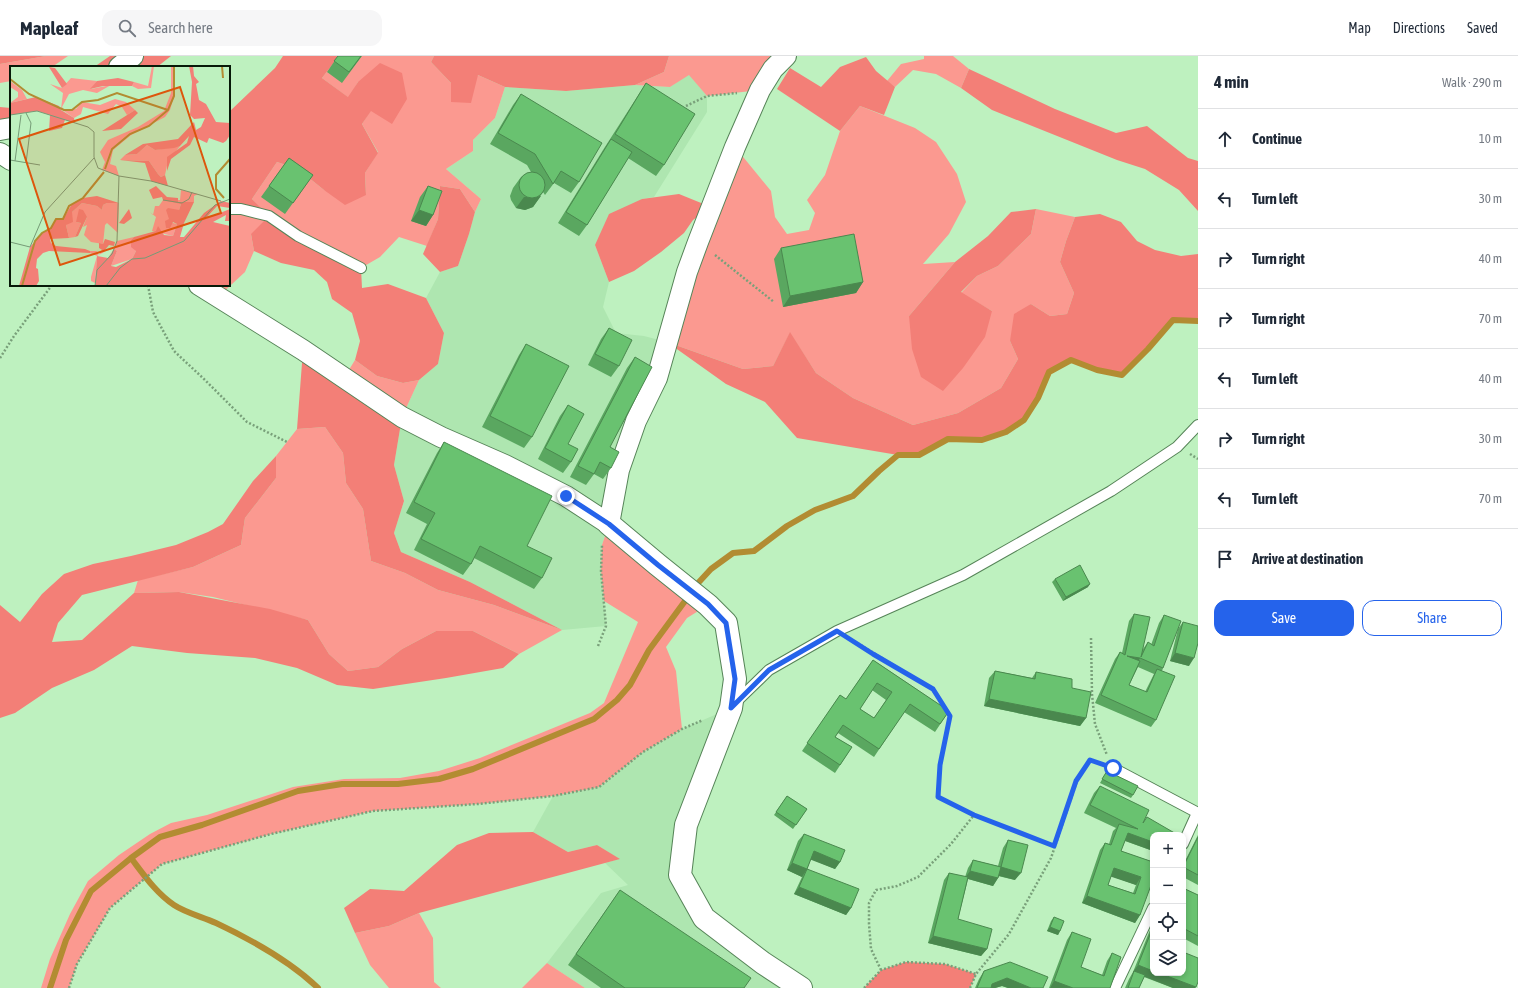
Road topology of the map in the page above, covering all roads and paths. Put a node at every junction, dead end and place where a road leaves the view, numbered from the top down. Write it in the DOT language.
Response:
graph roads {
  1 [pos="133,56"];
  2 [pos="786,56"];
  3 [pos="120,66"];
  4 [pos="760,90"];
  5 [pos="686,106"];
  6 [pos="10,128"];
  7 [pos="0,130"];
  8 [pos="0,153"];
  9 [pos="10,159"];
  10 [pos="230,209"];
  11 [pos="698,242"];
  12 [pos="362,268"];
  13 [pos="51,286"];
  14 [pos="148,286"];
  15 [pos="201,286"];
  16 [pos="774,302"];
  17 [pos="0,358"];
  18 [pos="1198,425"];
  19 [pos="287,442"];
  20 [pos="609,524"];
  21 [pos="837,631"];
  22 [pos="1091,638"];
  23 [pos="598,646"];
  24 [pos="731,708"];
  25 [pos="1113,768"];
  26 [pos="1198,813"];
  27 [pos="974,815"];
  28 [pos="1186,838"];
  29 [pos="1054,846"];
  30 [pos="1150,914"];
  31 [pos="881,970"];
  32 [pos="976,974"];
  33 [pos="69,988"];
  34 [pos="801,988"];
  35 [pos="864,988"];
  36 [pos="970,988"];
  37 [pos="1115,988"];
  1 -- 3 [label="street"];
  2 -- 4 [label="street"];
  4 -- 5 [label="path"];
  4 -- 11 [label="street"];
  6 -- 7 [label="street"];
  8 -- 9 [label="street"];
  10 -- 12 [label="lane"];
  11 -- 16 [label="path"];
  11 -- 20 [label="street"];
  13 -- 17 [label="path"];
  14 -- 19 [label="path"];
  15 -- 20 [label="street"];
  18 -- 21 [label="lane"];
  20 -- 23 [label="path"];
  20 -- 24 [label="street"];
  21 -- 24 [label="lane"];
  21 -- 27 [label="path"];
  22 -- 25 [label="path"];
  24 -- 33 [label="path"];
  24 -- 34 [label="street"];
  25 -- 26 [label="lane"];
  25 -- 29 [label="path"];
  26 -- 28 [label="lane"];
  27 -- 29 [label="path"];
  27 -- 31 [label="path"];
  29 -- 32 [label="path"];
  30 -- 37 [label="lane"];
  31 -- 32 [label="path"];
  31 -- 35 [label="path"];
  32 -- 36 [label="path"];
}
